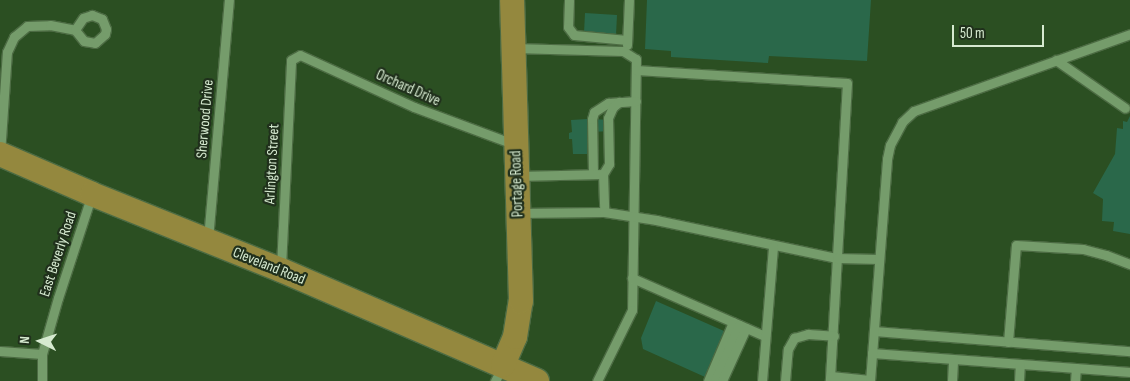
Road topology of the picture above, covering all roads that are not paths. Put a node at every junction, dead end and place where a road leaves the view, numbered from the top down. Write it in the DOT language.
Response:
graph roads {
  1 [pos="229,0"];
  2 [pos="512,0"];
  3 [pos="569,0"];
  4 [pos="629,0"];
  5 [pos="76,30"];
  6 [pos="1130,34"];
  7 [pos="627,40"];
  8 [pos="513,48"];
  9 [pos="627,54"];
  10 [pos="291,60"];
  11 [pos="1056,60"];
  12 [pos="636,70"];
  13 [pos="636,101"];
  14 [pos="614,102"];
  15 [pos="1125,108"];
  16 [pos="516,145"];
  17 [pos="0,154"];
  18 [pos="598,174"];
  19 [pos="517,176"];
  20 [pos="92,194"];
  21 [pos="518,212"];
  22 [pos="604,212"];
  23 [pos="633,216"];
  24 [pos="208,241"];
  25 [pos="773,246"];
  26 [pos="837,258"];
  27 [pos="879,259"];
  28 [pos="1130,264"];
  29 [pos="281,270"];
  30 [pos="632,278"];
  31 [pos="739,325"];
  32 [pos="874,330"];
  33 [pos="765,336"];
  34 [pos="834,336"];
  35 [pos="1008,342"];
  36 [pos="0,351"];
  37 [pos="1130,351"];
  38 [pos="872,353"];
  39 [pos="42,354"];
  40 [pos="953,360"];
  41 [pos="1020,364"];
  42 [pos="1076,368"];
  43 [pos="1130,372"];
  44 [pos="499,373"];
  45 [pos="831,379"];
  46 [pos="870,380"];
  47 [pos="42,381"];
  48 [pos="537,381"];
  49 [pos="597,381"];
  50 [pos="708,381"];
  51 [pos="715,381"];
  52 [pos="722,381"];
  53 [pos="762,381"];
  54 [pos="785,381"];
  55 [pos="952,381"];
  56 [pos="1019,381"];
  57 [pos="1075,381"];
  1 -- 24 [label="street, Sherwood Drive"];
  2 -- 8 [label="main road, Portage Road"];
  3 -- 7 [label="street"];
  4 -- 7 [label="street"];
  5 -- 17 [label="street"];
  6 -- 11 [label="street"];
  7 -- 9 [label="street"];
  8 -- 9 [label="street"];
  8 -- 16 [label="main road, Portage Road"];
  9 -- 12 [label="street"];
  10 -- 16 [label="street, Orchard Drive"];
  10 -- 29 [label="street, Arlington Street"];
  11 -- 15 [label="street"];
  11 -- 27 [label="street"];
  12 -- 13 [label="street"];
  12 -- 26 [label="street"];
  13 -- 14 [label="street"];
  13 -- 23 [label="street"];
  14 -- 18 [label="street"];
  14 -- 18 [label="street"];
  16 -- 19 [label="main road, Portage Road"];
  17 -- 20 [label="main road, Cleveland Road"];
  18 -- 19 [label="street"];
  18 -- 22 [label="street"];
  19 -- 21 [label="main road, Portage Road"];
  20 -- 24 [label="main road, Cleveland Road"];
  20 -- 39 [label="street, East Beverly Road"];
  21 -- 22 [label="street"];
  21 -- 44 [label="main road, Portage Road"];
  22 -- 23 [label="street"];
  23 -- 25 [label="street"];
  23 -- 30 [label="street"];
  24 -- 29 [label="main road, Cleveland Road"];
  25 -- 26 [label="street"];
  25 -- 33 [label="street"];
  26 -- 27 [label="street"];
  26 -- 34 [label="street"];
  27 -- 32 [label="street"];
  28 -- 35 [label="street"];
  29 -- 44 [label="main road, Cleveland Road"];
  30 -- 31 [label="street"];
  30 -- 49 [label="street"];
  31 -- 33 [label="street"];
  31 -- 50 [label="street"];
  31 -- 51 [label="street"];
  31 -- 52 [label="street"];
  32 -- 35 [label="street"];
  32 -- 38 [label="street"];
  33 -- 53 [label="street"];
  34 -- 45 [label="street"];
  34 -- 54 [label="street"];
  35 -- 37 [label="street"];
  36 -- 39 [label="street"];
  38 -- 40 [label="street"];
  38 -- 46 [label="street"];
  39 -- 47 [label="street, East Beverly Road"];
  40 -- 41 [label="street"];
  40 -- 55 [label="street"];
  41 -- 42 [label="street"];
  41 -- 56 [label="street"];
  42 -- 43 [label="street"];
  42 -- 57 [label="street"];
  44 -- 48 [label="main road, Cleveland Road"];
  45 -- 46 [label="street"];
}
